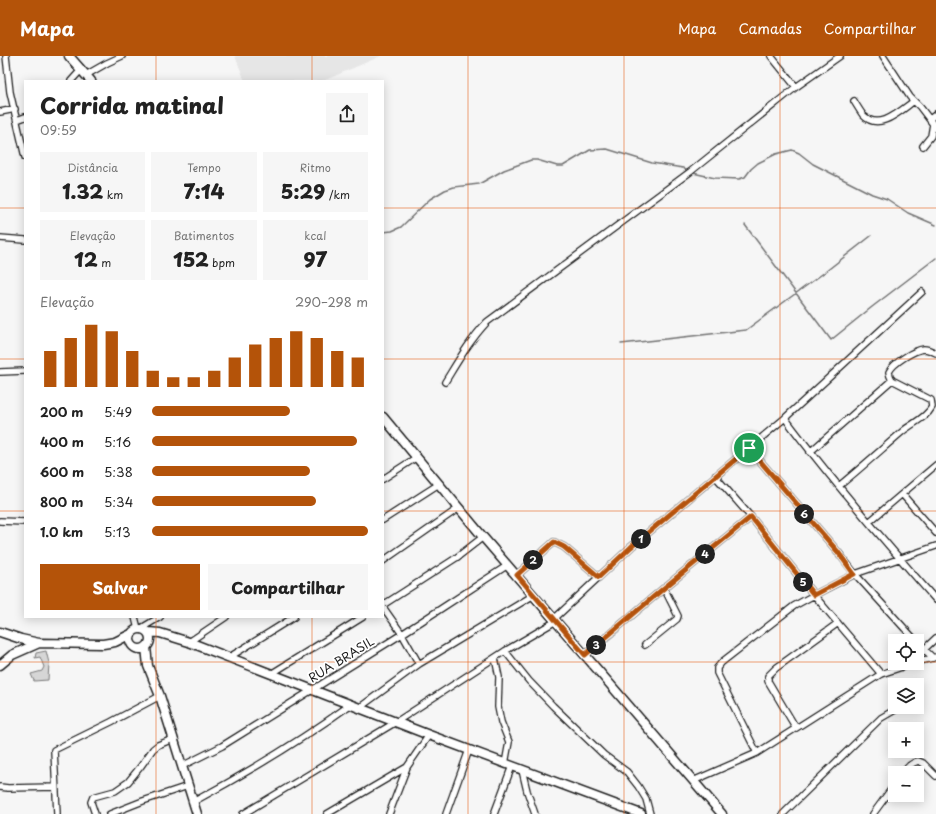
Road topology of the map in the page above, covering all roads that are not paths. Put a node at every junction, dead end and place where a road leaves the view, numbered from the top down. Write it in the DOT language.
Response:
graph roads {
  1 [pos="6,56"];
  2 [pos="69,56"];
  3 [pos="122,56"];
  4 [pos="770,56"];
  5 [pos="840,56"];
  6 [pos="883,56"];
  7 [pos="86,75"];
  8 [pos="74,80"];
  9 [pos="796,87"];
  10 [pos="854,101"];
  11 [pos="914,101"];
  12 [pos="15,109"];
  13 [pos="0,112"];
  14 [pos="936,114"];
  15 [pos="24,117"];
  16 [pos="18,120"];
  17 [pos="933,124"];
  18 [pos="923,146"];
  19 [pos="24,152"];
  20 [pos="0,238"];
  21 [pos="24,240"];
  22 [pos="922,292"];
  23 [pos="936,353"];
  24 [pos="24,370"];
  25 [pos="0,372"];
  26 [pos="892,380"];
  27 [pos="445,382"];
  28 [pos="933,401"];
  29 [pos="384,418"];
  30 [pos="785,418"];
  31 [pos="749,448"];
  32 [pos="810,452"];
  33 [pos="417,457"];
  34 [pos="936,466"];
  35 [pos="715,476"];
  36 [pos="384,478"];
  37 [pos="440,484"];
  38 [pos="839,486"];
  39 [pos="902,494"];
  40 [pos="459,508"];
  41 [pos="751,517"];
  42 [pos="384,519"];
  43 [pos="0,520"];
  44 [pos="24,522"];
  45 [pos="869,522"];
  46 [pos="936,533"];
  47 [pos="483,537"];
  48 [pos="936,546"];
  49 [pos="899,559"];
  50 [pos="384,560"];
  51 [pos="508,565"];
  52 [pos="854,574"];
  53 [pos="517,575"];
  54 [pos="599,577"];
  55 [pos="664,588"];
  56 [pos="534,595"];
  57 [pos="814,595"];
  58 [pos="936,600"];
  59 [pos="384,605"];
  60 [pos="384,607"];
  61 [pos="135,618"];
  62 [pos="159,618"];
  63 [pos="225,618"];
  64 [pos="292,618"];
  65 [pos="361,618"];
  66 [pos="555,620"];
  67 [pos="838,623"];
  68 [pos="141,631"];
  69 [pos="0,632"];
  70 [pos="402,634"];
  71 [pos="909,634"];
  72 [pos="168,636"];
  73 [pos="936,638"];
  74 [pos="115,642"];
  75 [pos="189,642"];
  76 [pos="39,643"];
  77 [pos="147,645"];
  78 [pos="646,645"];
  79 [pos="135,647"];
  80 [pos="924,648"];
  81 [pos="924,650"];
  82 [pos="505,651"];
  83 [pos="585,655"];
  84 [pos="935,657"];
  85 [pos="228,658"];
  86 [pos="495,658"];
  87 [pos="924,660"];
  88 [pos="419,664"];
  89 [pos="0,665"];
  90 [pos="148,666"];
  91 [pos="893,670"];
  92 [pos="271,674"];
  93 [pos="882,674"];
  94 [pos="311,690"];
  95 [pos="160,696"];
  96 [pos="350,705"];
  97 [pos="359,708"];
  98 [pos="888,714"];
  99 [pos="396,722"];
  100 [pos="796,728"];
  101 [pos="429,735"];
  102 [pos="173,739"];
  103 [pos="468,750"];
  104 [pos="757,753"];
  105 [pos="509,765"];
  106 [pos="182,766"];
  107 [pos="909,766"];
  108 [pos="407,767"];
  109 [pos="522,770"];
  110 [pos="936,776"];
  111 [pos="693,781"];
  112 [pos="188,786"];
  113 [pos="0,787"];
  114 [pos="55,787"];
  115 [pos="888,794"];
  116 [pos="193,802"];
  117 [pos="57,814"];
  118 [pos="95,814"];
  119 [pos="110,814"];
  120 [pos="197,814"];
  121 [pos="243,814"];
  122 [pos="327,814"];
  123 [pos="389,814"];
  124 [pos="446,814"];
  125 [pos="494,814"];
  126 [pos="535,814"];
  127 [pos="641,814"];
  128 [pos="650,814"];
  129 [pos="722,814"];
  130 [pos="783,814"];
  131 [pos="874,814"];
  1 -- 12 [label="street"];
  2 -- 7 [label="street"];
  3 -- 7 [label="street"];
  4 -- 9 [label="street"];
  5 -- 9 [label="street"];
  6 -- 11 [label="street"];
  7 -- 8 [label="street"];
  9 -- 27 [label="street"];
  10 -- 11 [label="street"];
  11 -- 17 [label="street"];
  12 -- 13 [label="street"];
  12 -- 16 [label="street"];
  14 -- 17 [label="street"];
  15 -- 16 [label="street"];
  16 -- 19 [label="street"];
  17 -- 18 [label="street"];
  20 -- 21 [label="street"];
  22 -- 30 [label="street"];
  23 -- 26 [label="street"];
  24 -- 25 [label="street"];
  26 -- 28 [label="street"];
  26 -- 32 [label="street"];
  28 -- 38 [label="street"];
  29 -- 33 [label="street"];
  30 -- 31 [label="street"];
  30 -- 32 [label="street"];
  31 -- 35 [label="street"];
  31 -- 52 [label="street"];
  32 -- 38 [label="street"];
  33 -- 36 [label="street"];
  33 -- 37 [label="street"];
  34 -- 39 [label="street"];
  35 -- 41 [label="street"];
  35 -- 54 [label="street"];
  37 -- 40 [label="street"];
  37 -- 42 [label="street"];
  38 -- 45 [label="street"];
  39 -- 45 [label="street"];
  39 -- 46 [label="street"];
  40 -- 47 [label="street"];
  40 -- 50 [label="street"];
  41 -- 55 [label="street"];
  41 -- 57 [label="street"];
  43 -- 44 [label="street"];
  45 -- 49 [label="street"];
  47 -- 51 [label="street"];
  47 -- 59 [label="street"];
  48 -- 49 [label="street"];
  49 -- 52 [label="street"];
  49 -- 58 [label="street"];
  51 -- 53 [label="street"];
  51 -- 70 [label="street, RUA BRASIL"];
  52 -- 57 [label="street"];
  52 -- 71 [label="street"];
  53 -- 54 [label="street"];
  53 -- 56 [label="street"];
  54 -- 66 [label="street"];
  55 -- 78 [label="street"];
  55 -- 83 [label="street"];
  56 -- 66 [label="street"];
  56 -- 88 [label="street"];
  57 -- 67 [label="street"];
  57 -- 104 [label="street"];
  60 -- 70 [label="street"];
  61 -- 68 [label="street"];
  62 -- 68 [label="street"];
  63 -- 75 [label="street"];
  64 -- 85 [label="street"];
  65 -- 92 [label="street"];
  66 -- 82 [label="street"];
  66 -- 83 [label="street"];
  67 -- 93 [label="street"];
  67 -- 100 [label="street"];
  68 -- 72 [label="street"];
  68 -- 74 [label="street"];
  68 -- 77 [label="street"];
  68 -- 79 [label="street"];
  69 -- 76 [label="street"];
  70 -- 88 [label="street"];
  70 -- 94 [label="street, RUA BRASIL"];
  72 -- 75 [label="street"];
  72 -- 77 [label="street"];
  73 -- 80 [label="street"];
  74 -- 76 [label="street"];
  74 -- 79 [label="street"];
  75 -- 85 [label="street"];
  76 -- 89 [label="street"];
  77 -- 79 [label="street"];
  77 -- 90 [label="street"];
  79 -- 90 [label="street"];
  81 -- 84 [label="street"];
  82 -- 86 [label="street"];
  82 -- 128 [label="street"];
  83 -- 111 [label="street"];
  84 -- 87 [label="street"];
  85 -- 92 [label="street"];
  86 -- 99 [label="street"];
  86 -- 105 [label="street"];
  88 -- 97 [label="street"];
  90 -- 95 [label="street"];
  91 -- 93 [label="street"];
  92 -- 94 [label="street"];
  93 -- 100 [label="street"];
  94 -- 96 [label="street"];
  94 -- 106 [label="street, RUA BRASIL"];
  95 -- 102 [label="street"];
  95 -- 114 [label="street"];
  96 -- 97 [label="street"];
  96 -- 116 [label="street"];
  97 -- 99 [label="street"];
  98 -- 130 [label="street"];
  99 -- 101 [label="street"];
  99 -- 121 [label="street"];
  100 -- 104 [label="street"];
  101 -- 103 [label="street"];
  101 -- 108 [label="street"];
  102 -- 106 [label="street"];
  102 -- 118 [label="street"];
  103 -- 105 [label="street"];
  103 -- 124 [label="street"];
  104 -- 111 [label="street"];
  105 -- 109 [label="street"];
  105 -- 125 [label="street"];
  106 -- 112 [label="street"];
  107 -- 110 [label="street"];
  108 -- 122 [label="street"];
  108 -- 123 [label="street"];
  109 -- 126 [label="street"];
  109 -- 127 [label="street"];
  111 -- 129 [label="street"];
  112 -- 116 [label="street"];
  112 -- 119 [label="street"];
  113 -- 114 [label="street"];
  114 -- 117 [label="street"];
  115 -- 131 [label="street"];
  116 -- 120 [label="street"];
}
